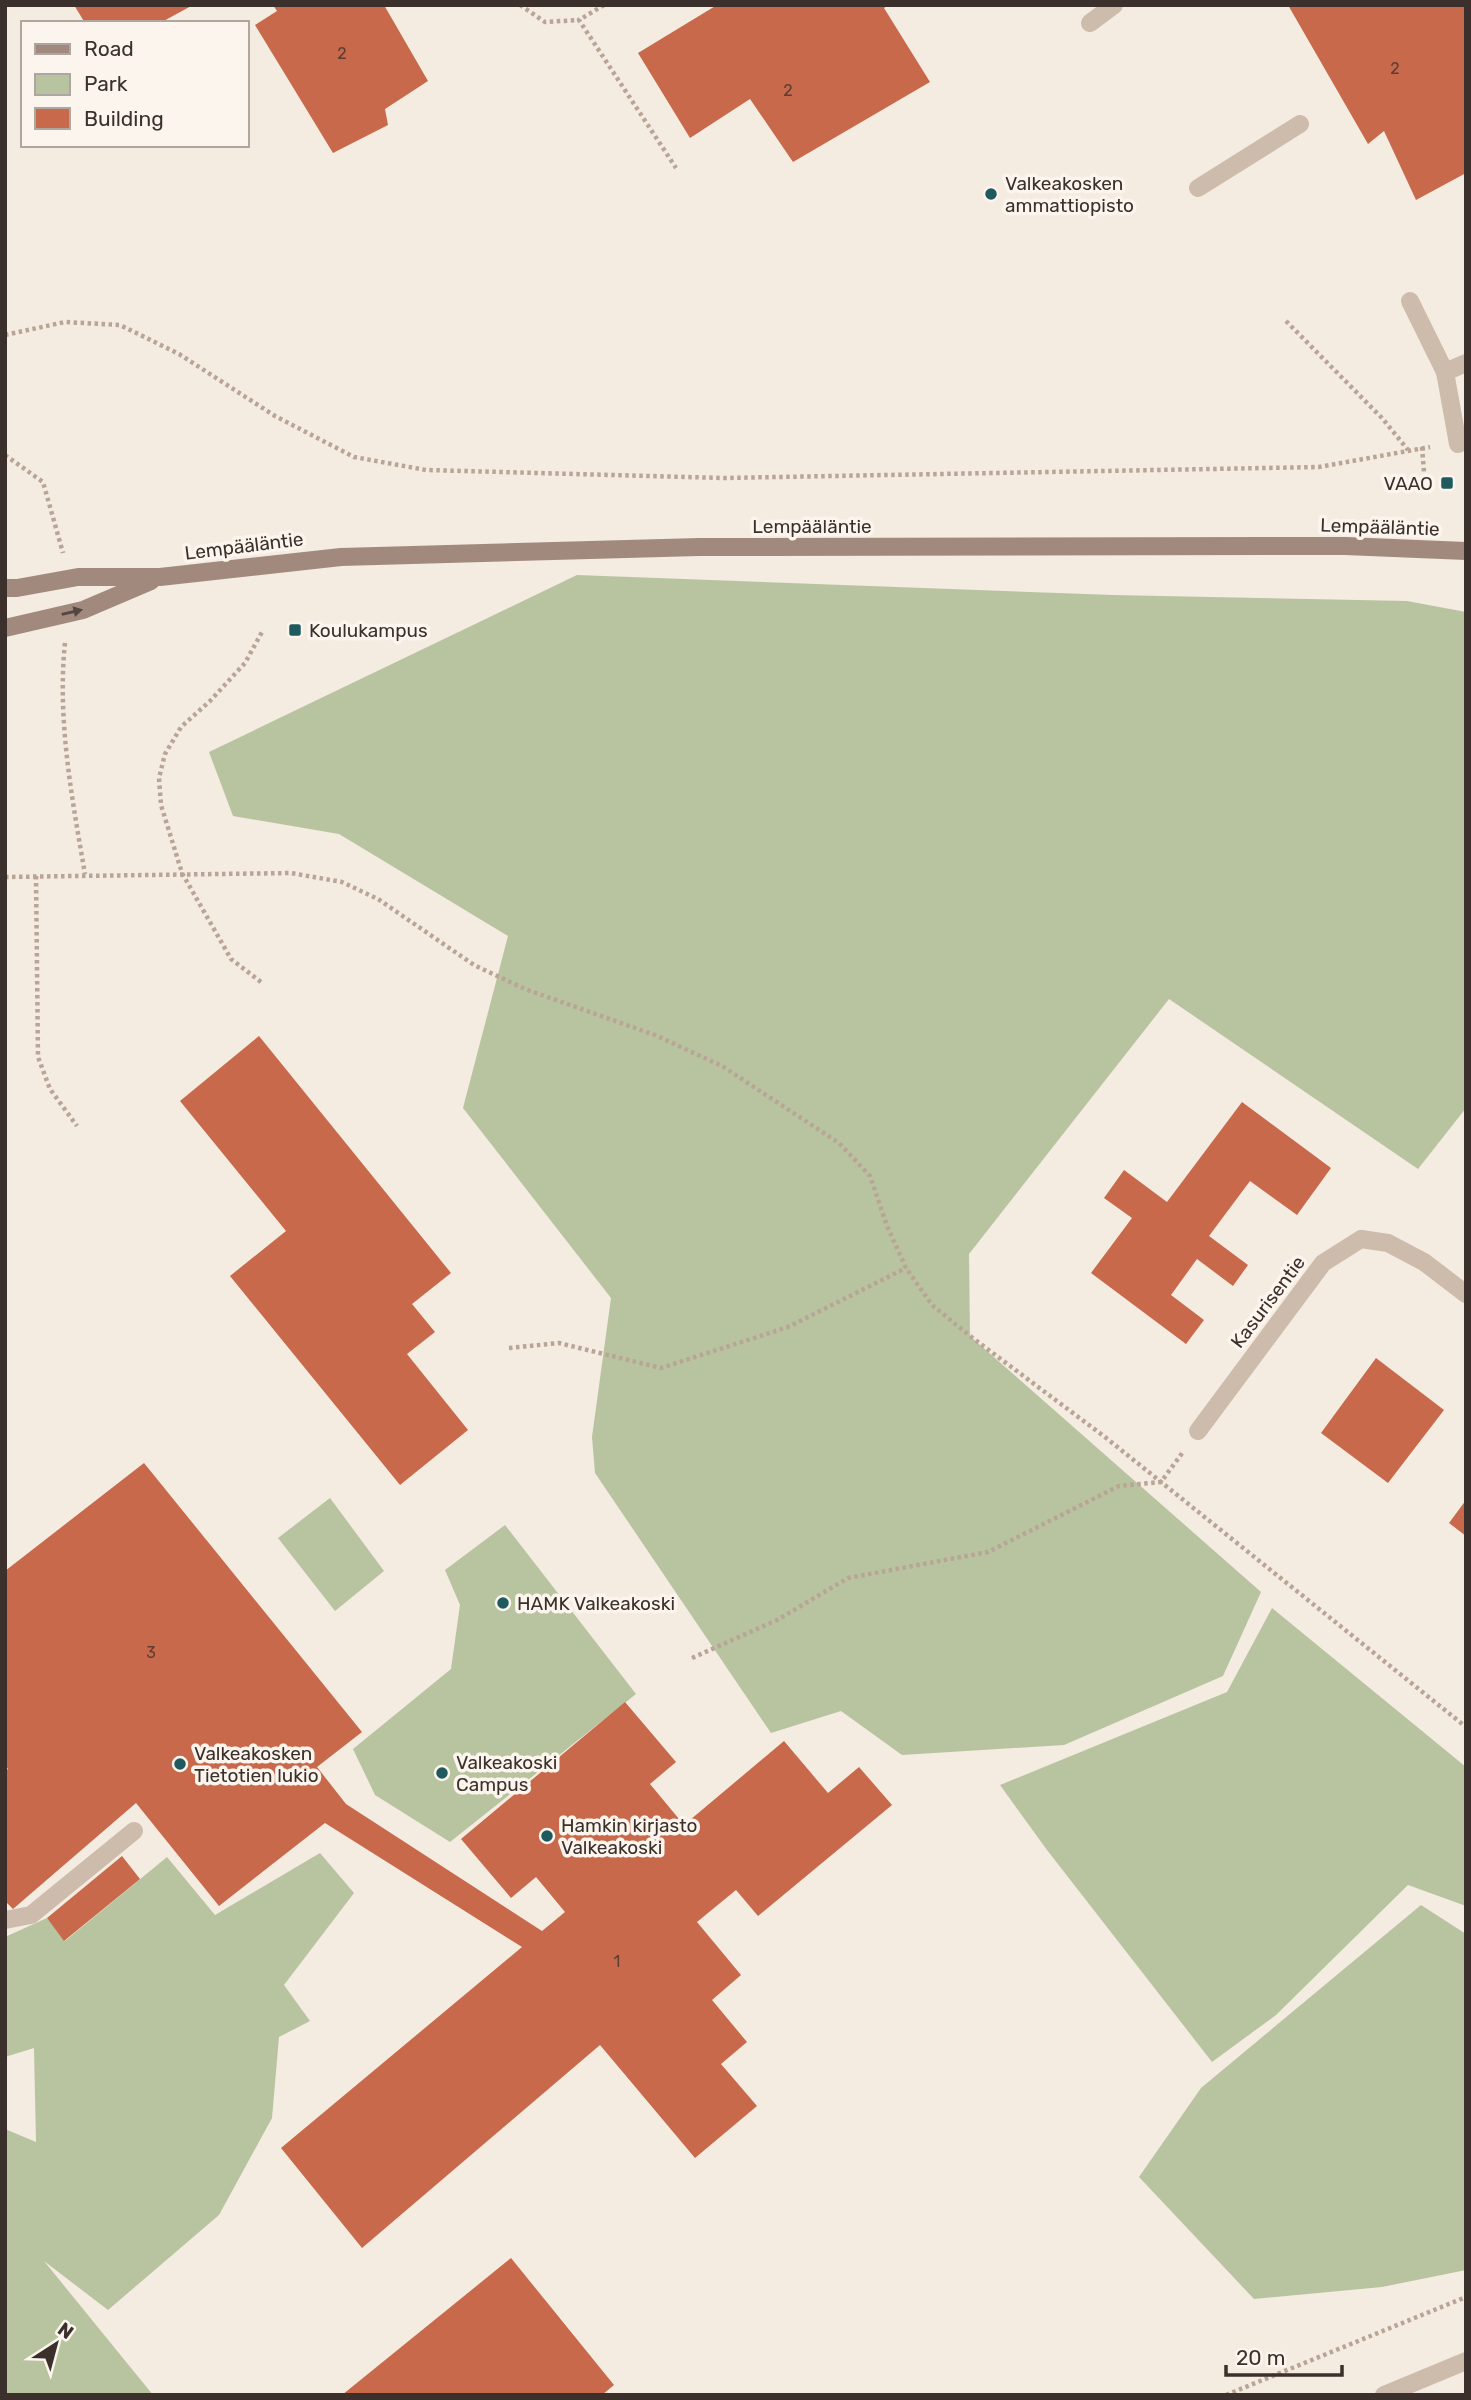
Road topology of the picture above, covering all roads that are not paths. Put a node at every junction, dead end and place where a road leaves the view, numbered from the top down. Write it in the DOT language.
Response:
graph roads {
  1 [pos="1114,5"];
  2 [pos="1090,23"];
  3 [pos="1300,124"];
  4 [pos="1198,188"];
  5 [pos="1410,301"];
  6 [pos="1466,363"];
  7 [pos="1445,372"];
  8 [pos="1458,444"];
  9 [pos="1466,551"];
  10 [pos="160,578"];
  11 [pos="5,587"];
  12 [pos="5,628"];
  13 [pos="1466,1294"];
  14 [pos="1198,1431"];
  15 [pos="134,1831"];
  16 [pos="5,1920"];
  17 [pos="1466,2361"];
  18 [pos="1384,2395"];
  1 -- 2 [label="street"];
  3 -- 4 [label="street"];
  5 -- 7 [label="street"];
  6 -- 7 [label="street"];
  7 -- 8 [label="street"];
  9 -- 10 [label="main road, Lempääläntie"];
  10 -- 11 [label="main road, Lempääläntie"];
  12 -- 10 [label="main road, Lempääläntie, one-way"];
  13 -- 14 [label="street, Kasurisentie"];
  15 -- 16 [label="street"];
  17 -- 18 [label="street"];
}
